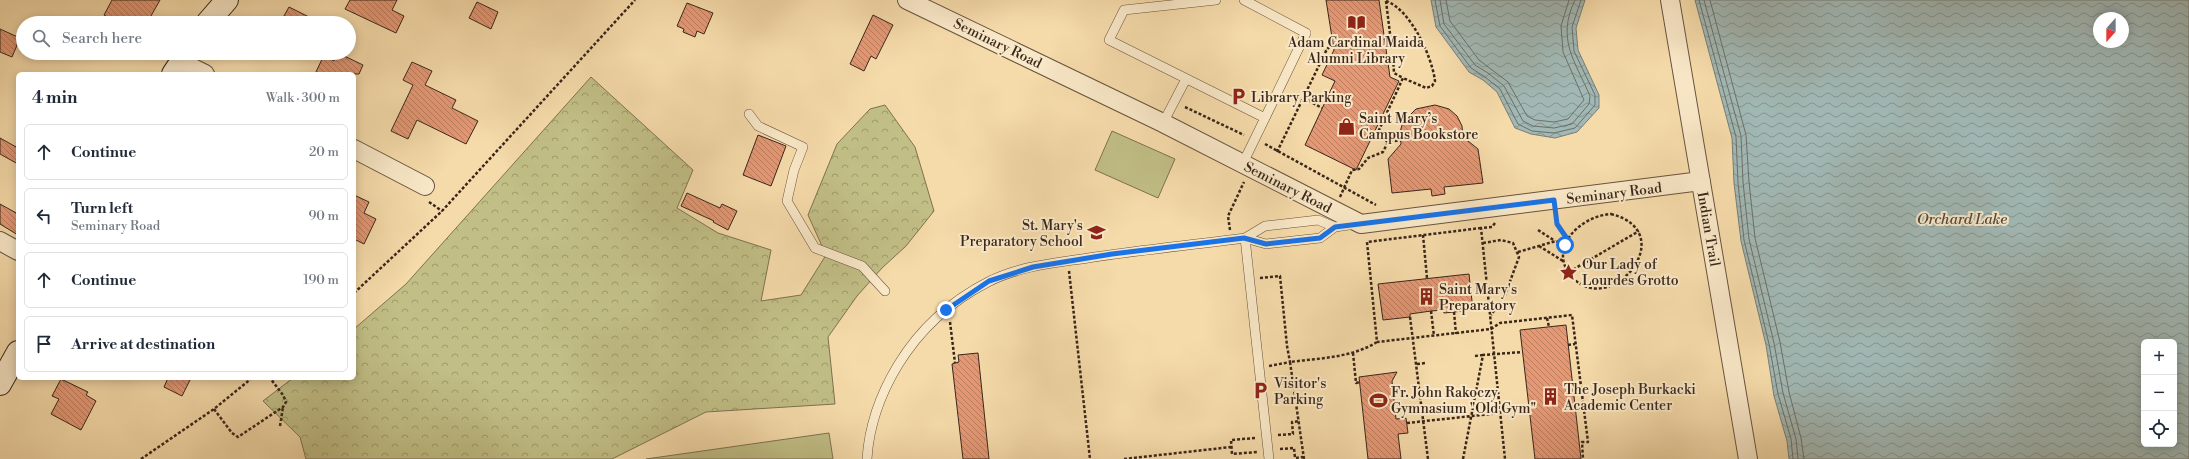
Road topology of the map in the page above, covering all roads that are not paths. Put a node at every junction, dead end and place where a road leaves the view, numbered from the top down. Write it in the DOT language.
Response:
graph roads {
  1 [pos="227,0"];
  2 [pos="907,0"];
  3 [pos="1216,0"];
  4 [pos="1244,0"];
  5 [pos="1670,0"];
  6 [pos="213,16"];
  7 [pos="180,63"];
  8 [pos="200,72"];
  9 [pos="1186,79"];
  10 [pos="749,114"];
  11 [pos="1265,118"];
  12 [pos="1163,123"];
  13 [pos="356,150"];
  14 [pos="1247,165"];
  15 [pos="1701,182"];
  16 [pos="425,186"];
  17 [pos="1335,218"];
  18 [pos="1244,238"];
  19 [pos="0,241"];
  20 [pos="16,250"];
  21 [pos="885,291"];
  22 [pos="16,356"];
  23 [pos="0,384"];
  24 [pos="867,459"];
  25 [pos="1269,459"];
  26 [pos="1748,459"];
  1 -- 6 [label="main road"];
  2 -- 12 [label="street, Seminary Road"];
  3 -- 9 [label="lane"];
  4 -- 11 [label="lane"];
  5 -- 15 [label="street, Indian Trail"];
  7 -- 8 [label="street"];
  9 -- 11 [label="lane"];
  9 -- 12 [label="lane"];
  10 -- 21 [label="lane"];
  11 -- 14 [label="lane"];
  12 -- 14 [label="street, Seminary Road"];
  13 -- 16 [label="street"];
  14 -- 17 [label="street, Seminary Road"];
  15 -- 17 [label="street, Seminary Road"];
  15 -- 26 [label="street, Indian Trail"];
  17 -- 18 [label="lane"];
  17 -- 18 [label="lane"];
  18 -- 24 [label="lane"];
  18 -- 25 [label="lane"];
  19 -- 20 [label="street"];
  22 -- 23 [label="main road"];
}
